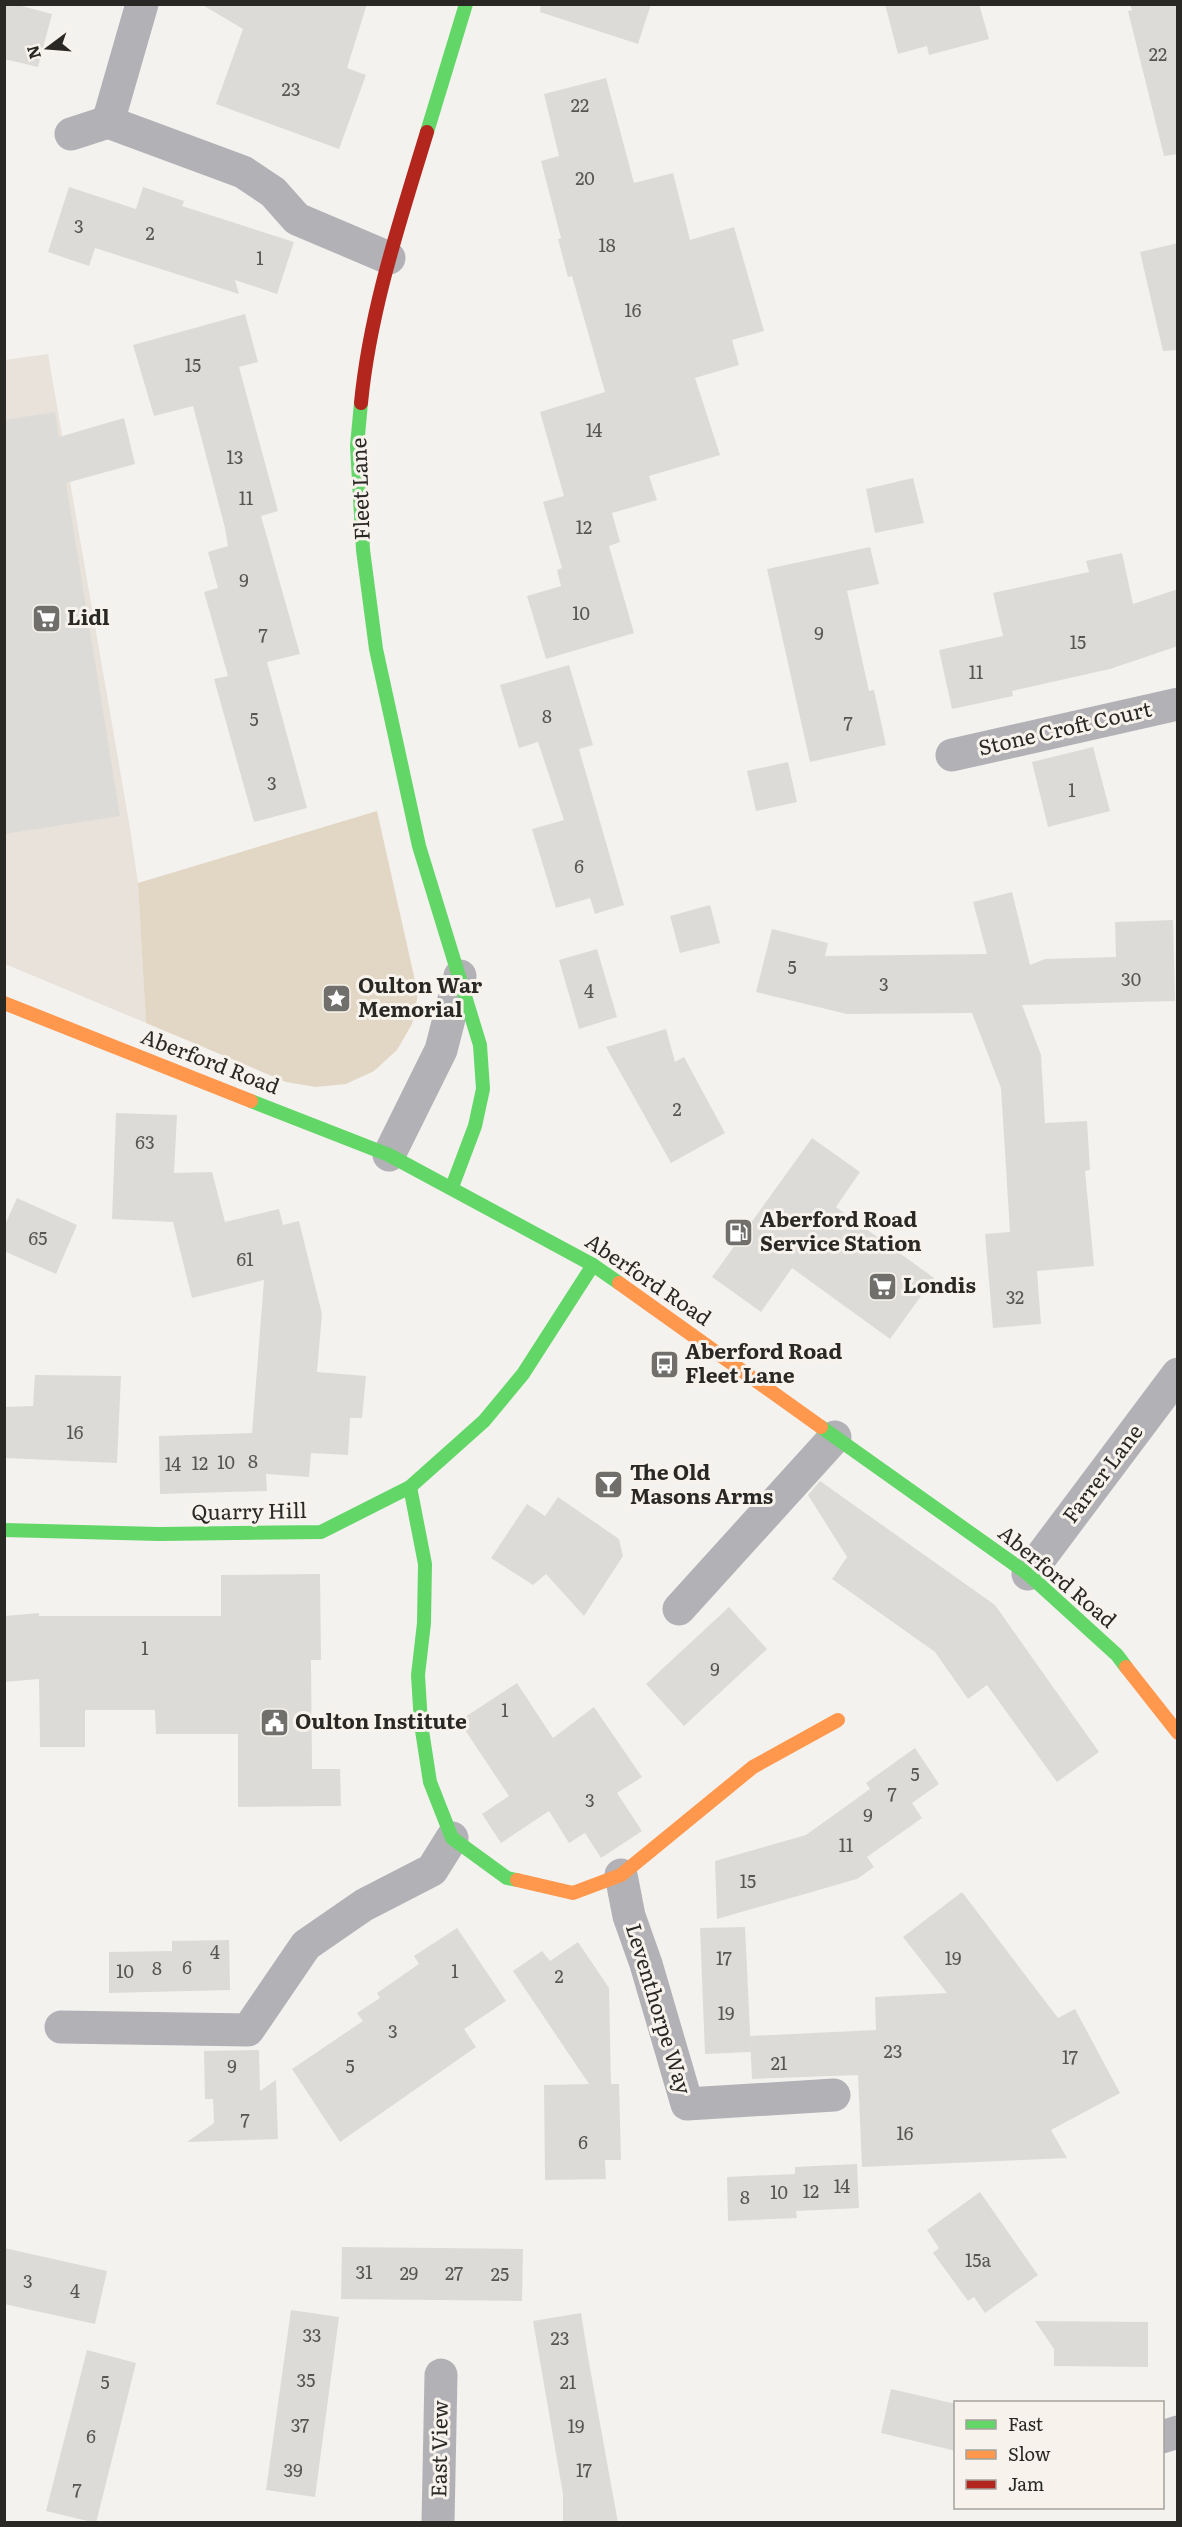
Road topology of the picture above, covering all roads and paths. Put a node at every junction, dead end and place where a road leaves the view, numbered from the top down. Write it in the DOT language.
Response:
graph roads {
  1 [pos="142,4"];
  2 [pos="466,4"];
  3 [pos="108,122"];
  4 [pos="72,134"];
  5 [pos="389,258"];
  6 [pos="1178,704"];
  7 [pos="952,755"];
  8 [pos="460,976"];
  9 [pos="4,1003"];
  10 [pos="389,1155"];
  11 [pos="452,1186"];
  12 [pos="593,1265"];
  13 [pos="1178,1374"];
  14 [pos="835,1437"];
  15 [pos="410,1487"];
  16 [pos="4,1530"];
  17 [pos="1028,1574"];
  18 [pos="679,1609"];
  19 [pos="838,1720"];
  20 [pos="1178,1732"];
  21 [pos="452,1838"];
  22 [pos="621,1875"];
  23 [pos="61,2027"];
  24 [pos="834,2095"];
  25 [pos="441,2375"];
  26 [pos="438,2523"];
  1 -- 3 [label="street"];
  2 -- 5 [label="street, Fleet Lane"];
  3 -- 4 [label="street"];
  3 -- 5 [label="street"];
  5 -- 8 [label="street, Fleet Lane"];
  6 -- 7 [label="street, Stone Croft Court"];
  8 -- 10 [label="street"];
  8 -- 11 [label="street, Fleet Lane"];
  9 -- 10 [label="street, Aberford Road"];
  10 -- 11 [label="street, Aberford Road"];
  11 -- 12 [label="street, Aberford Road"];
  12 -- 14 [label="street, Aberford Road"];
  12 -- 15 [label="street, Quarry Hill"];
  13 -- 17 [label="street, Farrer Lane"];
  14 -- 17 [label="street, Aberford Road"];
  14 -- 18 [label="street"];
  15 -- 16 [label="street, Quarry Hill"];
  15 -- 21 [label="street"];
  17 -- 20 [label="street, Aberford Road"];
  19 -- 22 [label="street"];
  21 -- 22 [label="street"];
  21 -- 23 [label="street"];
  22 -- 24 [label="street, Leventhorpe Way"];
  25 -- 26 [label="street, East View"];
}
